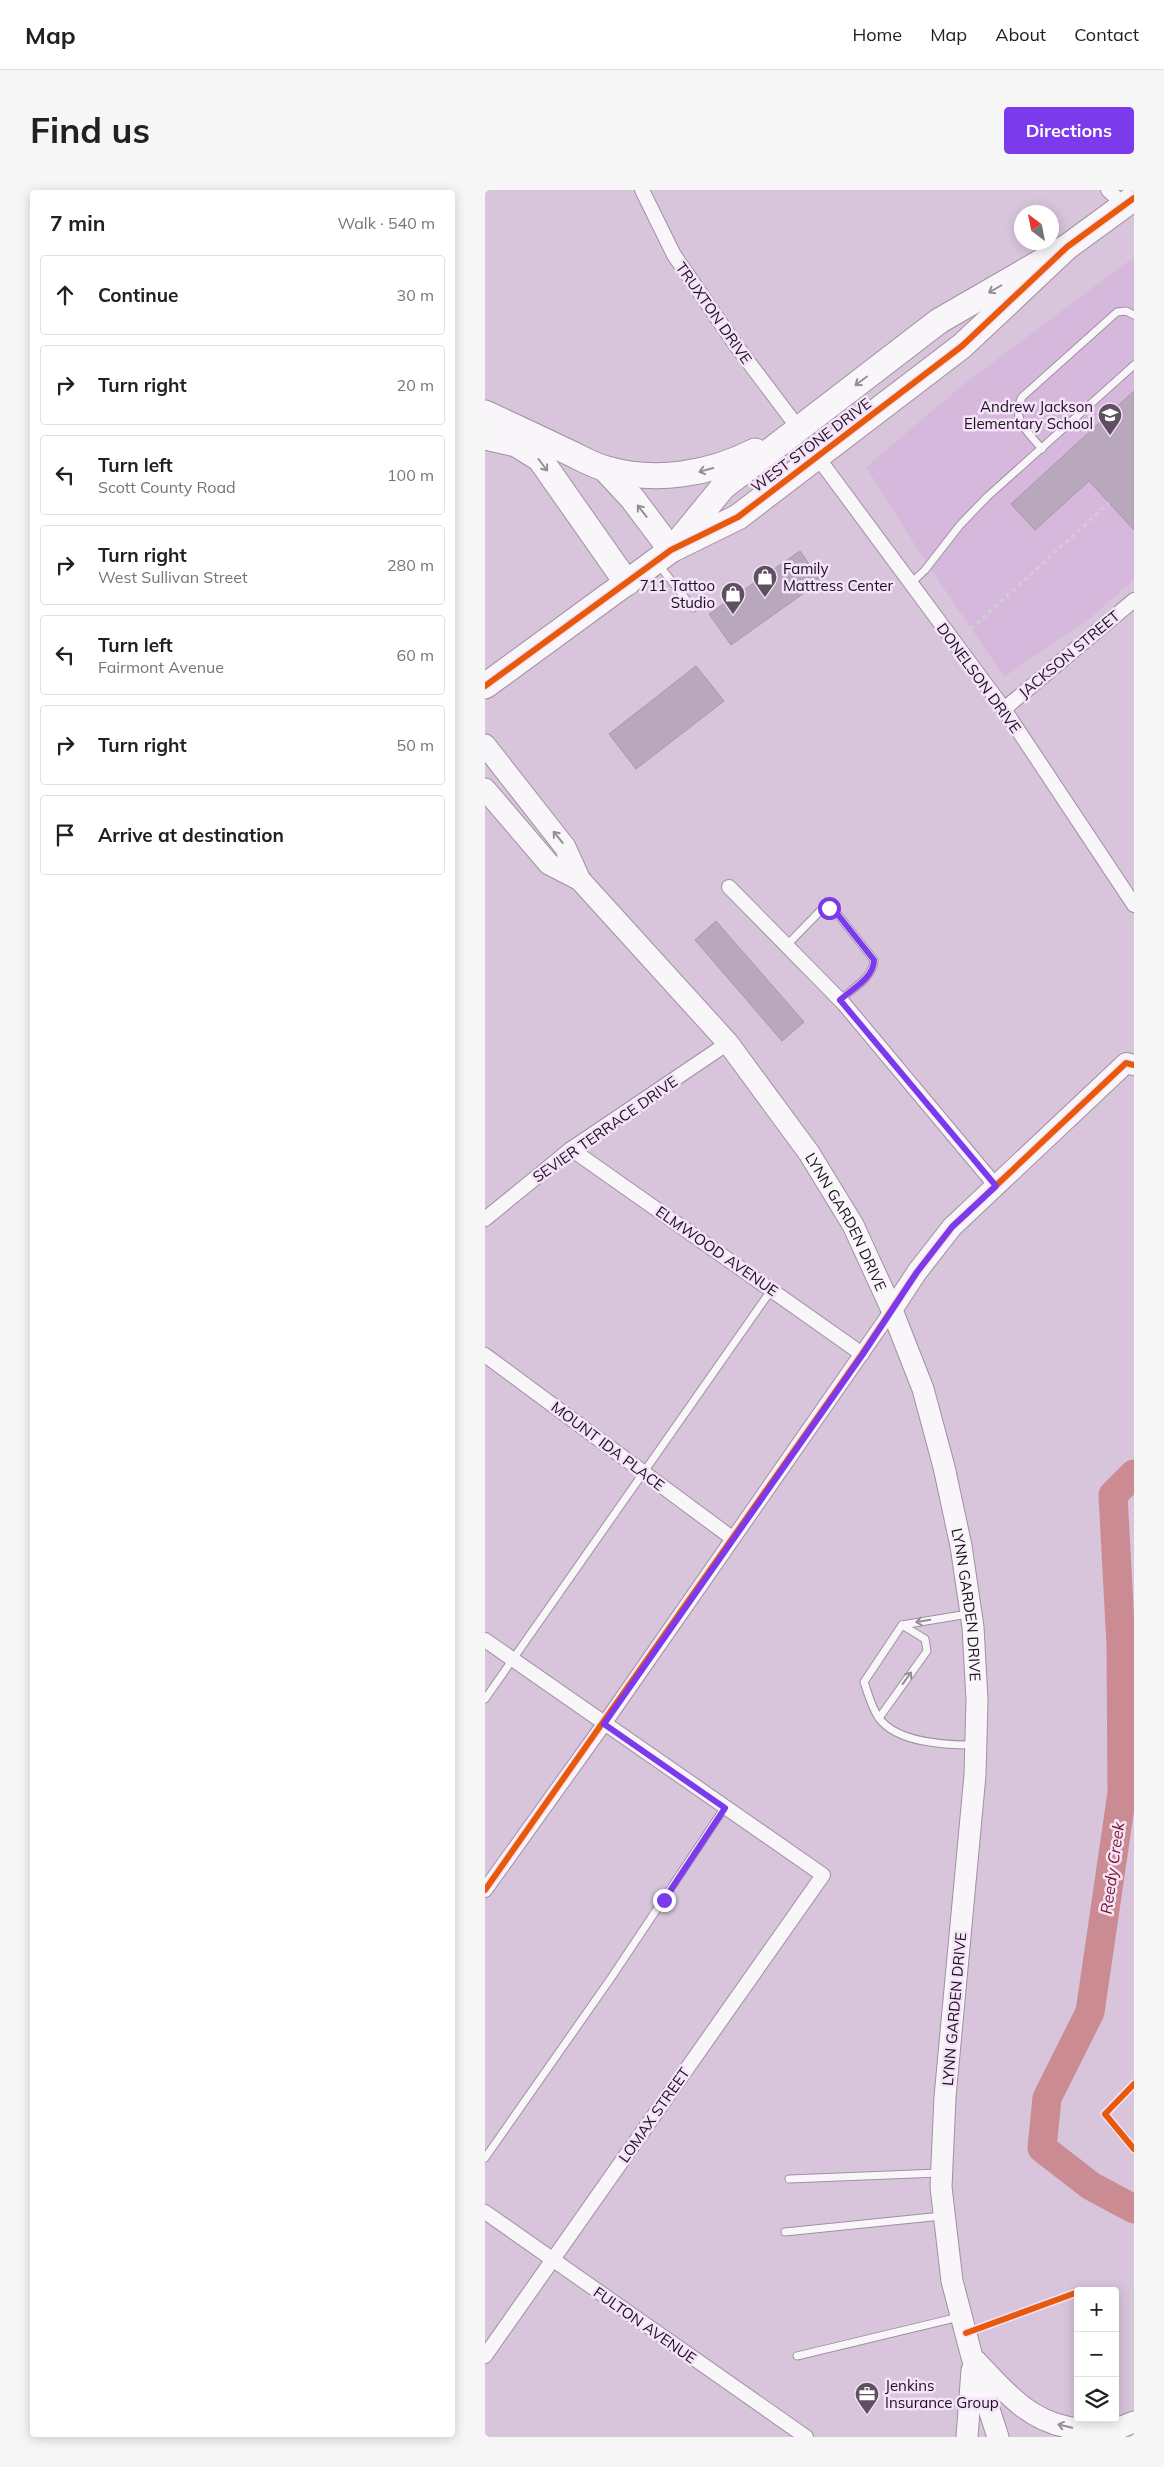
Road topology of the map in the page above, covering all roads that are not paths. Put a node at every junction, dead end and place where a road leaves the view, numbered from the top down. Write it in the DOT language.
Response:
graph roads {
  1 [pos="642,190"];
  2 [pos="1122,198"];
  3 [pos="1067,247"];
  4 [pos="1134,315"];
  5 [pos="1134,365"];
  6 [pos="485,414"];
  7 [pos="799,429"];
  8 [pos="485,437"];
  9 [pos="1042,449"];
  10 [pos="816,456"];
  11 [pos="605,469"];
  12 [pos="664,556"];
  13 [pos="627,583"];
  14 [pos="910,584"];
  15 [pos="1134,600"];
  16 [pos="693,608"];
  17 [pos="485,686"];
  18 [pos="1003,709"];
  19 [pos="485,745"];
  20 [pos="485,789"];
  21 [pos="580,880"];
  22 [pos="729,887"];
  23 [pos="1134,905"];
  24 [pos="786,946"];
  25 [pos="840,1000"];
  26 [pos="728,1043"];
  27 [pos="1131,1061"];
  28 [pos="571,1149"];
  29 [pos="996,1186"];
  30 [pos="485,1219"];
  31 [pos="772,1289"];
  32 [pos="892,1310"];
  33 [pos="863,1354"];
  34 [pos="485,1355"];
  35 [pos="642,1472"];
  36 [pos="732,1538"];
  37 [pos="971,1613"];
  38 [pos="902,1625"];
  39 [pos="485,1640"];
  40 [pos="513,1660"];
  41 [pos="485,1699"];
  42 [pos="879,1718"];
  43 [pos="604,1724"];
  44 [pos="976,1745"];
  45 [pos="725,1808"];
  46 [pos="485,1890"];
  47 [pos="485,2158"];
  48 [pos="942,2172"];
  49 [pos="789,2179"];
  50 [pos="485,2212"];
  51 [pos="945,2216"];
  52 [pos="785,2232"];
  53 [pos="552,2260"];
  54 [pos="962,2316"];
  55 [pos="485,2356"];
  56 [pos="797,2356"];
  57 [pos="972,2357"];
  58 [pos="1134,2422"];
  59 [pos="1109,2435"];
  60 [pos="806,2437"];
  61 [pos="967,2437"];
  62 [pos="998,2437"];
  1 -- 7 [label="street, TRUXTON DRIVE"];
  2 -- 3 [label="highway, WEST STONE DRIVE"];
  3 -- 7 [label="highway, WEST STONE DRIVE, one-way"];
  3 -- 10 [label="highway, WEST STONE DRIVE"];
  4 -- 9 [label="lane"];
  5 -- 9 [label="lane"];
  6 -- 11 [label="highway"];
  7 -- 11 [label="highway, one-way"];
  7 -- 12 [label="highway, WEST STONE DRIVE"];
  8 -- 13 [label="highway, one-way"];
  9 -- 14 [label="lane"];
  10 -- 12 [label="highway, WEST STONE DRIVE"];
  10 -- 14 [label="street, DONELSON DRIVE"];
  12 -- 11 [label="highway, one-way"];
  12 -- 13 [label="highway, WEST STONE DRIVE"];
  12 -- 16 [label="lane"];
  13 -- 17 [label="highway, WEST STONE DRIVE"];
  14 -- 18 [label="street, DONELSON DRIVE"];
  15 -- 18 [label="street, JACKSON STREET"];
  18 -- 23 [label="street, DONELSON DRIVE"];
  21 -- 19 [label="main road, LYNN GARDEN DRIVE, one-way"];
  20 -- 21 [label="main road, LYNN GARDEN DRIVE"];
  21 -- 26 [label="main road, LYNN GARDEN DRIVE"];
  22 -- 24 [label="street"];
  24 -- 25 [label="street"];
  24 -- 25 [label="lane"];
  25 -- 29 [label="street"];
  26 -- 28 [label="street, SEVIER TERRACE DRIVE"];
  26 -- 32 [label="main road, LYNN GARDEN DRIVE"];
  27 -- 29 [label="street"];
  28 -- 30 [label="street, SEVIER TERRACE DRIVE"];
  28 -- 31 [label="street, ELMWOOD AVENUE"];
  29 -- 32 [label="street"];
  31 -- 33 [label="street, ELMWOOD AVENUE"];
  31 -- 35 [label="lane"];
  32 -- 33 [label="street"];
  32 -- 37 [label="main road, LYNN GARDEN DRIVE"];
  33 -- 36 [label="street"];
  34 -- 35 [label="street, MOUNT IDA PLACE"];
  35 -- 36 [label="street, MOUNT IDA PLACE"];
  35 -- 40 [label="lane"];
  36 -- 43 [label="street"];
  37 -- 38 [label="lane, one-way"];
  37 -- 44 [label="main road, LYNN GARDEN DRIVE"];
  38 -- 42 [label="lane"];
  42 -- 38 [label="lane, one-way"];
  39 -- 40 [label="street"];
  40 -- 41 [label="lane"];
  40 -- 43 [label="street"];
  42 -- 44 [label="lane"];
  43 -- 45 [label="street"];
  43 -- 46 [label="street"];
  44 -- 48 [label="main road, LYNN GARDEN DRIVE"];
  45 -- 47 [label="lane"];
  45 -- 53 [label="street, LOMAX STREET"];
  48 -- 49 [label="lane"];
  48 -- 51 [label="main road, LYNN GARDEN DRIVE"];
  50 -- 53 [label="street, FULTON AVENUE"];
  51 -- 52 [label="lane"];
  51 -- 54 [label="main road, LYNN GARDEN DRIVE"];
  53 -- 55 [label="street, LOMAX STREET"];
  53 -- 60 [label="street, FULTON AVENUE"];
  54 -- 56 [label="lane"];
  54 -- 57 [label="main road, LYNN GARDEN DRIVE"];
  59 -- 57 [label="main road, one-way"];
  57 -- 61 [label="main road"];
  57 -- 62 [label="main road, LYNN GARDEN DRIVE"];
  58 -- 59 [label="main road"];
}
